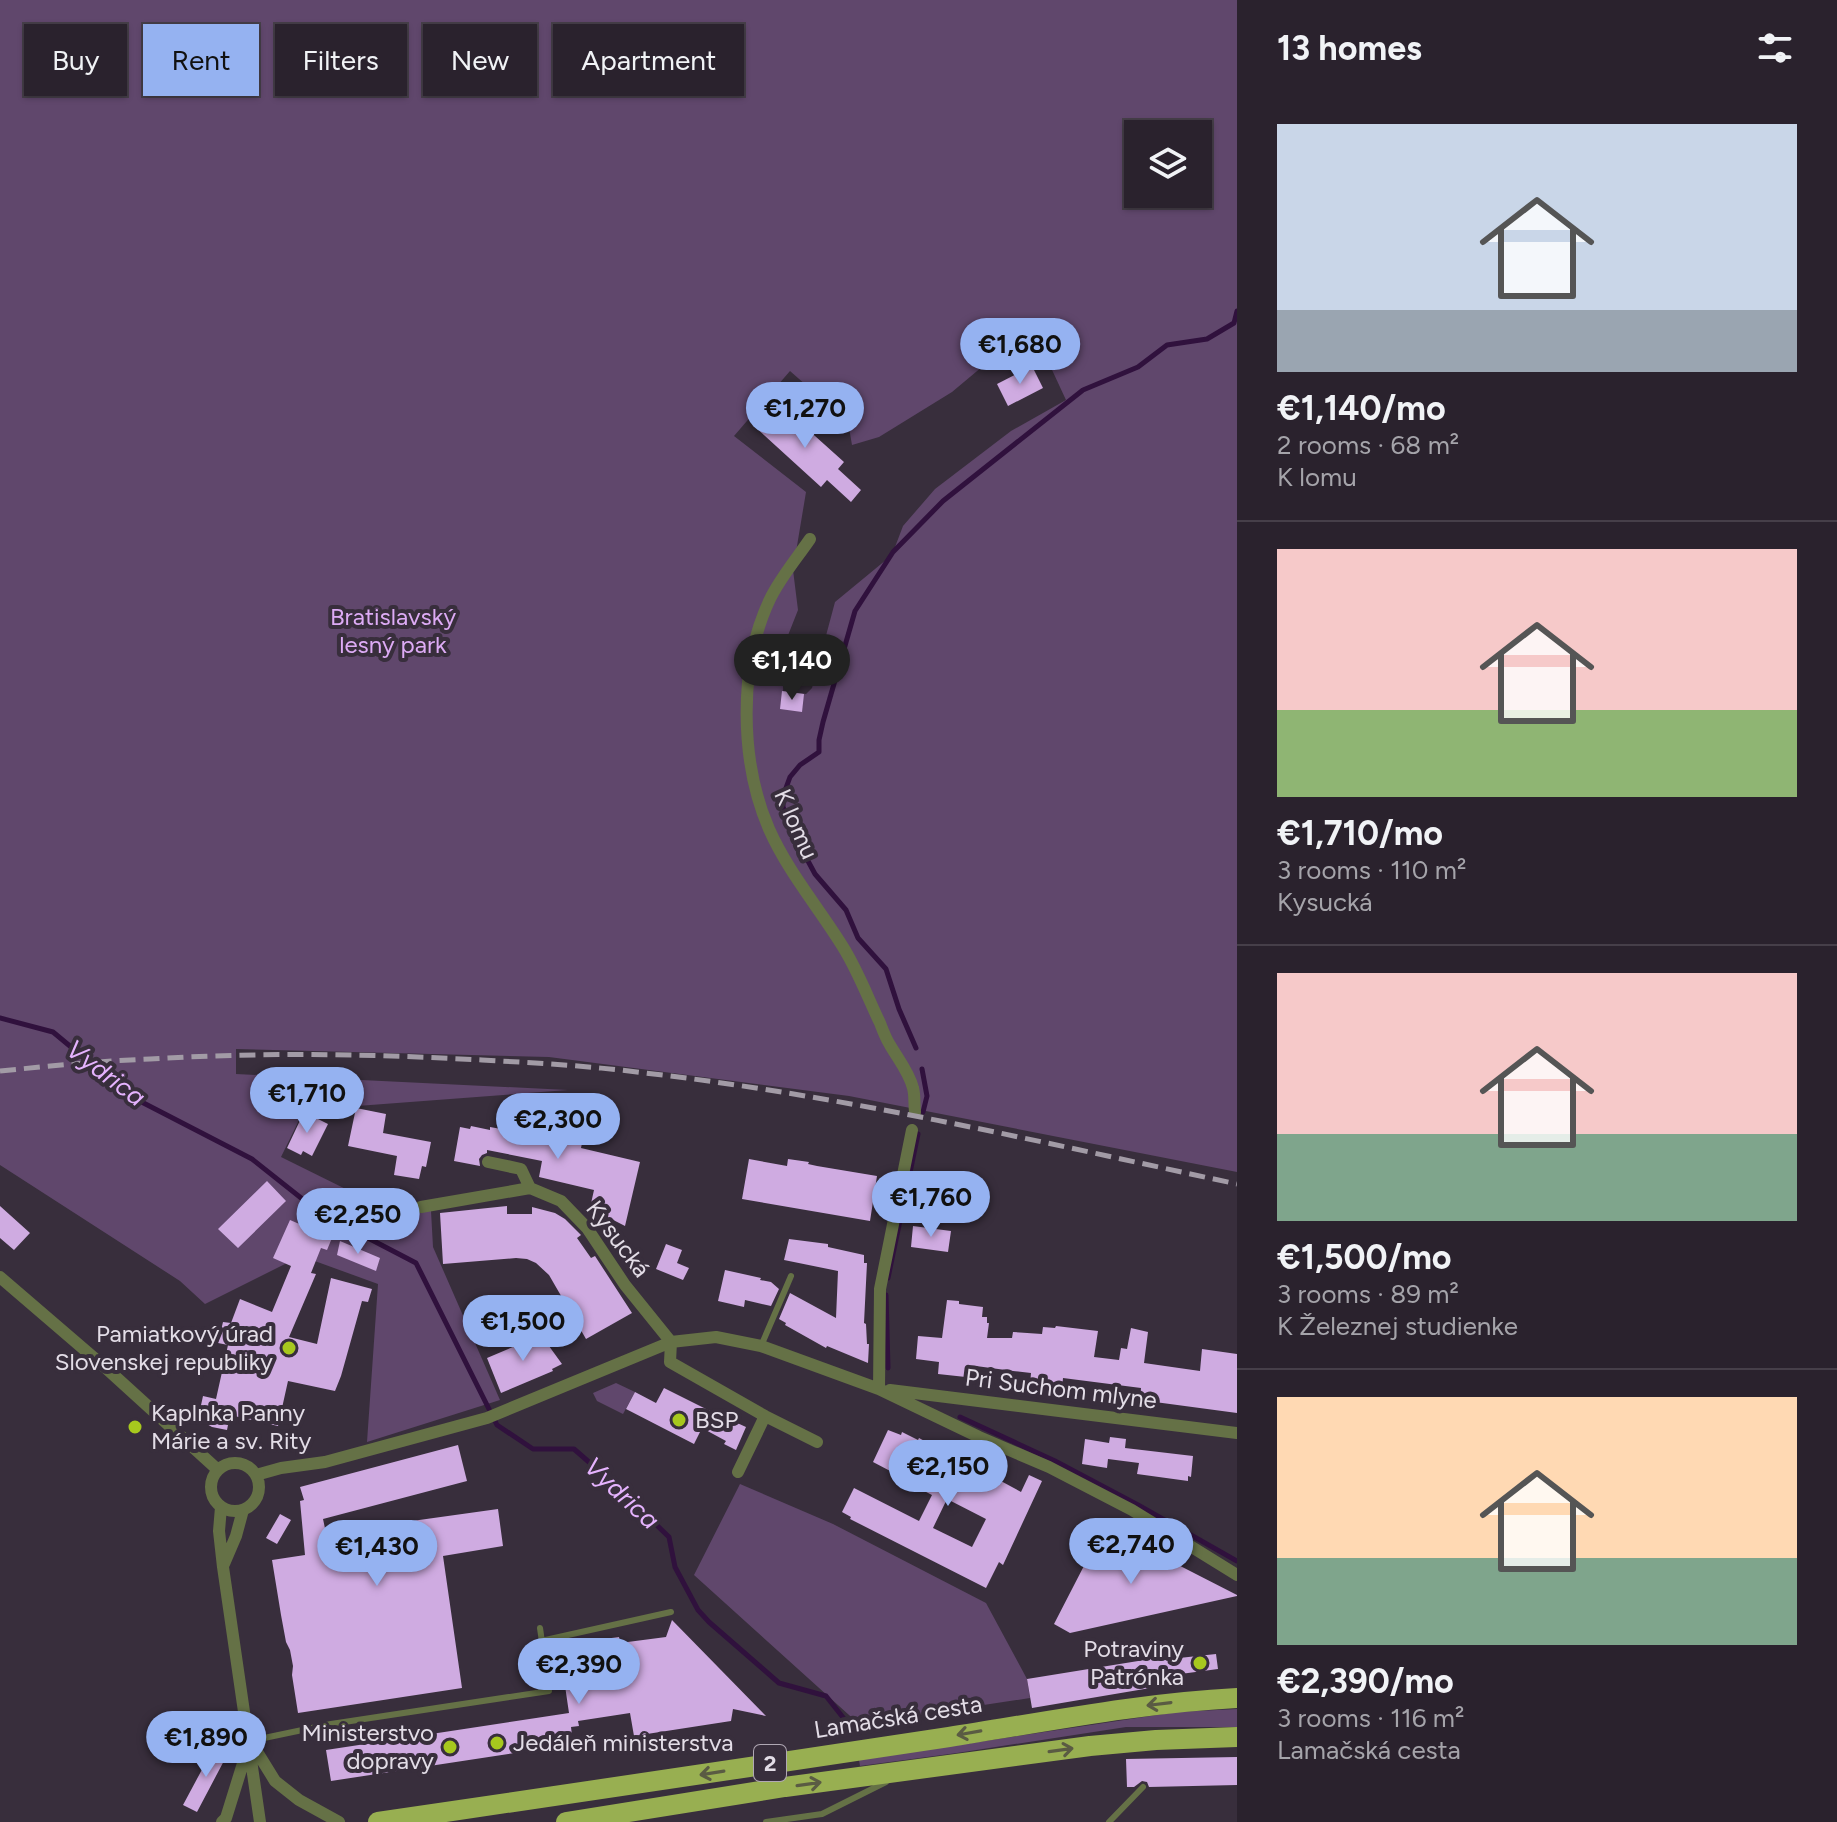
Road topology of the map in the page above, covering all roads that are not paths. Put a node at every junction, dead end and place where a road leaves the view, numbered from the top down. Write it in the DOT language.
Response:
graph roads {
  1 [pos="810,539"];
  2 [pos="915,1112"];
  3 [pos="912,1130"];
  4 [pos="488,1162"];
  5 [pos="530,1188"];
  6 [pos="421,1207"];
  7 [pos="791,1276"];
  8 [pos="0,1277"];
  9 [pos="671,1342"];
  10 [pos="761,1346"];
  11 [pos="879,1389"];
  12 [pos="765,1416"];
  13 [pos="1237,1433"];
  14 [pos="817,1442"];
  15 [pos="218,1470"];
  16 [pos="738,1472"];
  17 [pos="256,1475"];
  18 [pos="221,1507"];
  19 [pos="243,1510"];
  20 [pos="223,1567"];
  21 [pos="1237,1575"];
  22 [pos="671,1612"];
  23 [pos="540,1628"];
  24 [pos="541,1641"];
  25 [pos="1237,1698"];
  26 [pos="1237,1737"];
  27 [pos="250,1741"];
  28 [pos="910,1770"];
  29 [pos="1143,1787"];
  30 [pos="222,1822"];
  31 [pos="260,1822"];
  32 [pos="339,1822"];
  33 [pos="378,1822"];
  34 [pos="566,1822"];
  35 [pos="766,1822"];
  36 [pos="1109,1822"];
  1 -- 2 [label="street, K lomu"];
  3 -- 11 [label="street"];
  4 -- 5 [label="street, Kysucká"];
  5 -- 6 [label="street"];
  5 -- 9 [label="street, Kysucká"];
  7 -- 10 [label="lane"];
  8 -- 15 [label="street"];
  9 -- 10 [label="street"];
  9 -- 12 [label="street, Kysucká"];
  9 -- 17 [label="street"];
  10 -- 11 [label="street"];
  11 -- 13 [label="street, Pri Suchom mlyne"];
  11 -- 21 [label="street"];
  12 -- 14 [label="street"];
  12 -- 16 [label="street"];
  15 -- 17 [label="street"];
  15 -- 18 [label="street"];
  17 -- 19 [label="street"];
  18 -- 19 [label="street"];
  18 -- 20 [label="street"];
  19 -- 20 [label="street"];
  20 -- 27 [label="street"];
  22 -- 24 [label="lane"];
  23 -- 24 [label="lane"];
  24 -- 27 [label="lane"];
  25 -- 33 [label="main road, Lamačská cesta / 2, one-way"];
  28 -- 26 [label="main road, 2, one-way"];
  27 -- 30 [label="street"];
  27 -- 31 [label="street"];
  27 -- 32 [label="street"];
  34 -- 28 [label="main road, 2, one-way"];
  28 -- 35 [label="lane"];
  29 -- 36 [label="lane"];
}
